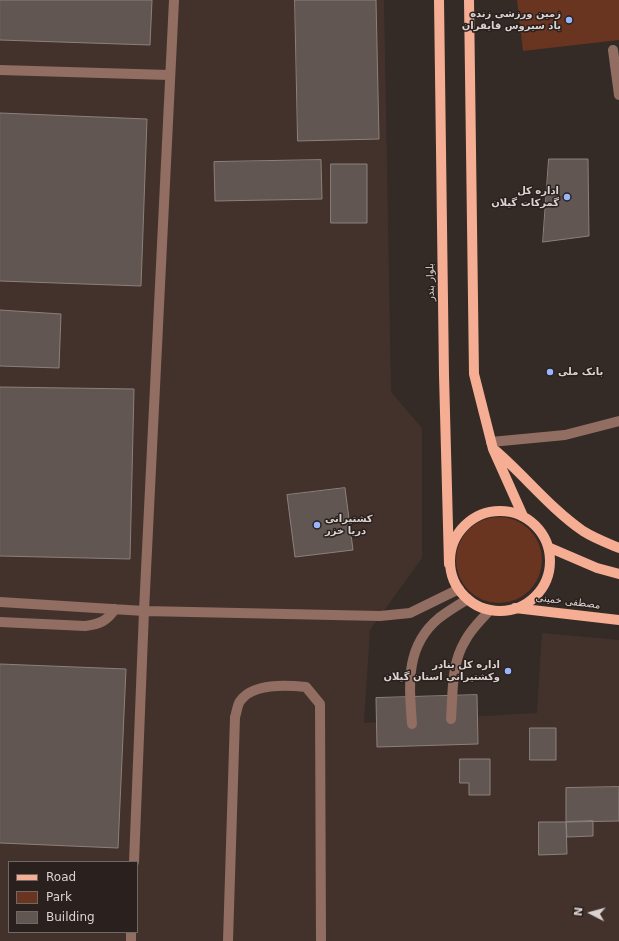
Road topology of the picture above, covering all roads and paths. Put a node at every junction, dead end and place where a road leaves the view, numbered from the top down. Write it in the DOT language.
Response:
graph roads {
  1 [pos="174,0"];
  2 [pos="439,0"];
  3 [pos="469,0"];
  4 [pos="613,50"];
  5 [pos="0,70"];
  6 [pos="169,75"];
  7 [pos="619,95"];
  8 [pos="619,421"];
  9 [pos="492,445"];
  10 [pos="523,516"];
  11 [pos="548,547"];
  12 [pos="619,548"];
  13 [pos="449,564"];
  14 [pos="619,574"];
  15 [pos="459,590"];
  16 [pos="468,599"];
  17 [pos="0,602"];
  18 [pos="115,608"];
  19 [pos="515,608"];
  20 [pos="490,610"];
  21 [pos="144,611"];
  22 [pos="619,620"];
  23 [pos="0,622"];
  24 [pos="451,719"];
  25 [pos="412,724"];
  26 [pos="134,861"];
  27 [pos="228,941"];
  28 [pos="321,941"];
  1 -- 6 [label="street"];
  2 -- 13 [label="main road, بلوار بندر"];
  3 -- 9 [label="main road"];
  4 -- 7 [label="street"];
  5 -- 6 [label="street"];
  6 -- 21 [label="street"];
  8 -- 9 [label="street"];
  9 -- 10 [label="main road"];
  9 -- 12 [label="main road"];
  10 -- 11 [label="main road"];
  10 -- 13 [label="main road"];
  11 -- 14 [label="main road"];
  11 -- 19 [label="main road"];
  13 -- 15 [label="main road"];
  15 -- 16 [label="main road"];
  15 -- 21 [label="street"];
  16 -- 20 [label="main road"];
  16 -- 25 [label="street"];
  17 -- 18 [label="street"];
  18 -- 21 [label="street"];
  18 -- 23 [label="street"];
  19 -- 20 [label="main road"];
  19 -- 22 [label="main road, مصطفی خمینی"];
  20 -- 24 [label="street"];
  21 -- 26 [label="street"];
  27 -- 28 [label="street"];
}
